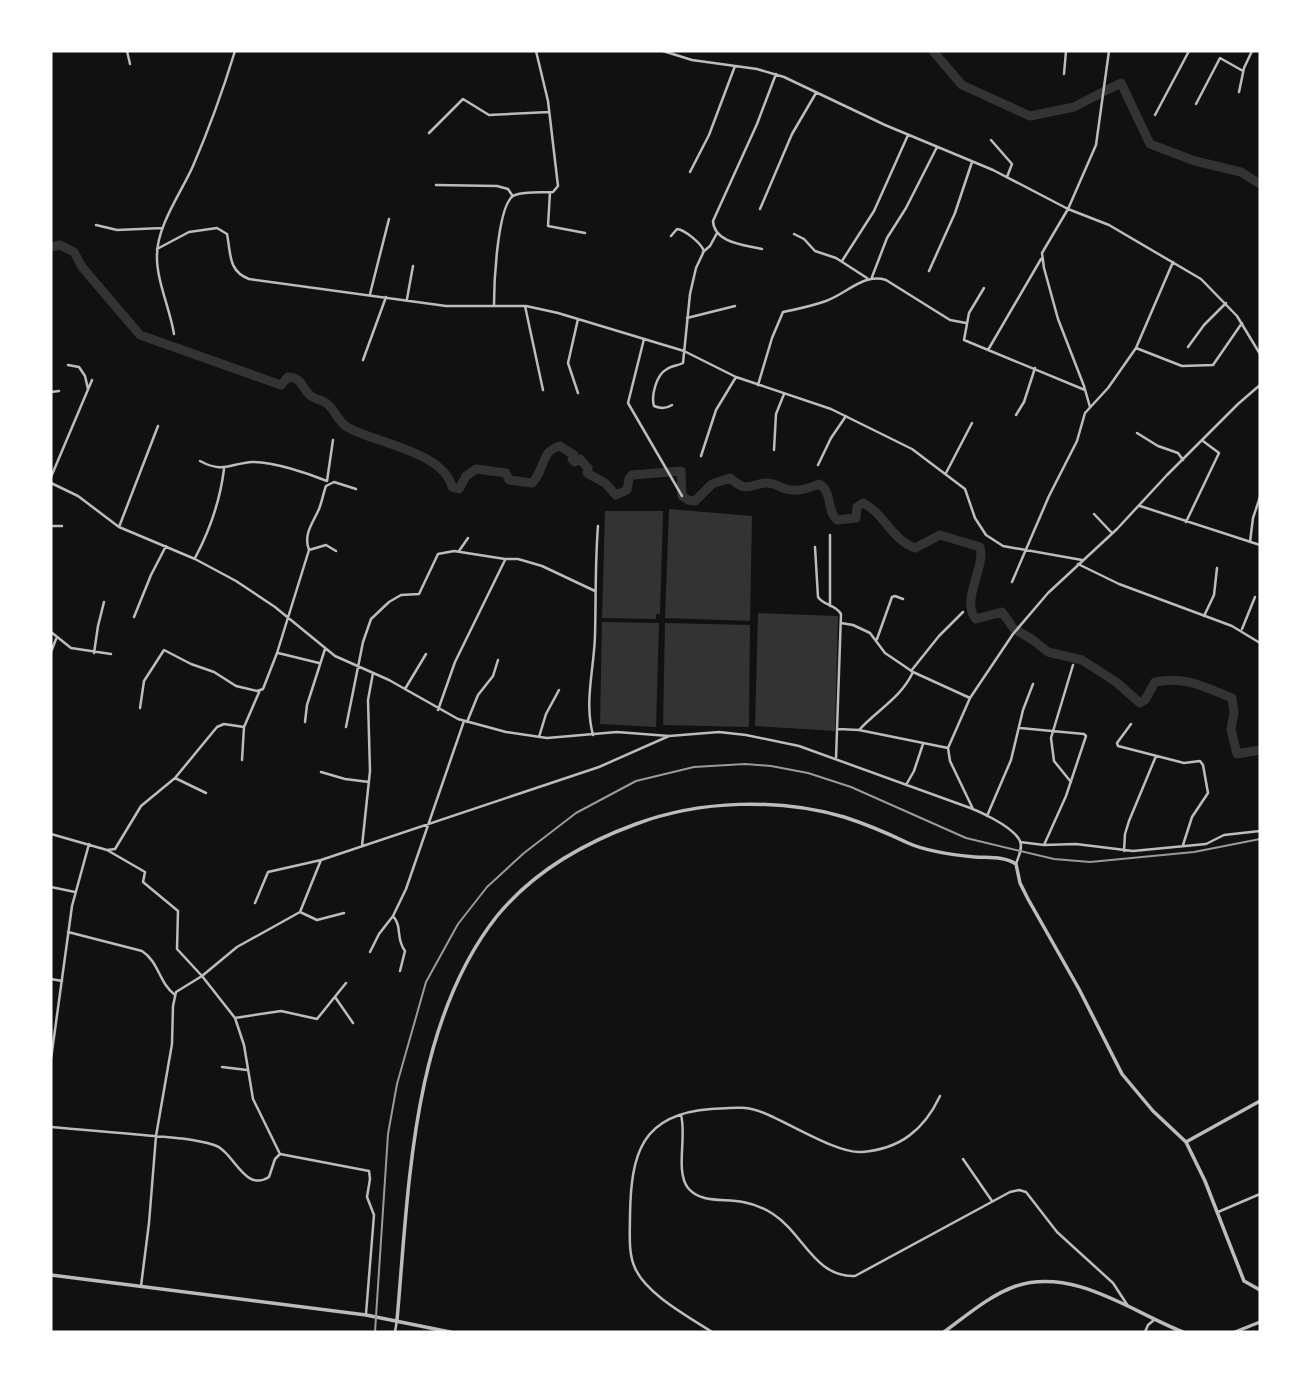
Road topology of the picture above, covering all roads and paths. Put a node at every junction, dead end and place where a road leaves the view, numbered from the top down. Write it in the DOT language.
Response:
graph roads {
  1 [pos="127,51"];
  2 [pos="235,51"];
  3 [pos="536,51"];
  4 [pos="663,51"];
  5 [pos="1066,51"];
  6 [pos="1109,51"];
  7 [pos="1189,51"];
  8 [pos="1252,51"];
  9 [pos="130,64"];
  10 [pos="735,66"];
  11 [pos="1243,71"];
  12 [pos="776,74"];
  13 [pos="1065,74"];
  14 [pos="1239,92"];
  15 [pos="816,93"];
  16 [pos="1196,104"];
  17 [pos="549,112"];
  18 [pos="1155,115"];
  19 [pos="429,133"];
  20 [pos="908,135"];
  21 [pos="992,140"];
  22 [pos="937,147"];
  23 [pos="972,162"];
  24 [pos="690,172"];
  25 [pos="1007,177"];
  26 [pos="436,185"];
  27 [pos="550,192"];
  28 [pos="512,195"];
  29 [pos="760,209"];
  30 [pos="1068,209"];
  31 [pos="389,219"];
  32 [pos="96,225"];
  33 [pos="162,228"];
  34 [pos="585,233"];
  35 [pos="717,233"];
  36 [pos="794,234"];
  37 [pos="671,236"];
  38 [pos="157,249"];
  39 [pos="762,249"];
  40 [pos="703,252"];
  41 [pos="1042,256"];
  42 [pos="842,261"];
  43 [pos="1173,262"];
  44 [pos="413,266"];
  45 [pos="929,271"];
  46 [pos="869,278"];
  47 [pos="984,288"];
  48 [pos="370,295"];
  49 [pos="386,297"];
  50 [pos="407,299"];
  51 [pos="1226,303"];
  52 [pos="494,305"];
  53 [pos="524,306"];
  54 [pos="735,306"];
  55 [pos="687,318"];
  56 [pos="578,319"];
  57 [pos="966,323"];
  58 [pos="1242,323"];
  59 [pos="174,334"];
  60 [pos="644,340"];
  61 [pos="1188,347"];
  62 [pos="1136,348"];
  63 [pos="988,350"];
  64 [pos="684,351"];
  65 [pos="1260,354"];
  66 [pos="363,360"];
  67 [pos="68,365"];
  68 [pos="1035,369"];
  69 [pos="736,377"];
  70 [pos="92,380"];
  71 [pos="758,385"];
  72 [pos="1260,385"];
  73 [pos="88,390"];
  74 [pos="543,390"];
  75 [pos="1085,390"];
  76 [pos="59,391"];
  77 [pos="51,392"];
  78 [pos="578,393"];
  79 [pos="784,394"];
  80 [pos="672,405"];
  81 [pos="1090,407"];
  82 [pos="1016,415"];
  83 [pos="846,416"];
  84 [pos="972,423"];
  85 [pos="158,426"];
  86 [pos="1137,433"];
  87 [pos="333,440"];
  88 [pos="1203,441"];
  89 [pos="774,450"];
  90 [pos="701,456"];
  91 [pos="1183,460"];
  92 [pos="200,461"];
  93 [pos="818,465"];
  94 [pos="223,469"];
  95 [pos="945,474"];
  96 [pos="51,477"];
  97 [pos="51,483"];
  98 [pos="326,483"];
  99 [pos="356,489"];
  100 [pos="682,496"];
  101 [pos="1260,497"];
  102 [pos="1139,505"];
  103 [pos="1094,514"];
  104 [pos="1186,522"];
  105 [pos="51,526"];
  106 [pos="62,526"];
  107 [pos="598,526"];
  108 [pos="119,527"];
  109 [pos="1112,533"];
  110 [pos="830,535"];
  111 [pos="468,538"];
  112 [pos="1250,542"];
  113 [pos="1260,545"];
  114 [pos="166,546"];
  115 [pos="815,547"];
  116 [pos="309,550"];
  117 [pos="1027,550"];
  118 [pos="337,551"];
  119 [pos="458,551"];
  120 [pos="195,559"];
  121 [pos="505,559"];
  122 [pos="1082,560"];
  123 [pos="1078,564"];
  124 [pos="1217,568"];
  125 [pos="1012,582"];
  126 [pos="595,591"];
  127 [pos="1255,597"];
  128 [pos="903,599"];
  129 [pos="104,602"];
  130 [pos="830,606"];
  131 [pos="963,612"];
  132 [pos="1203,616"];
  133 [pos="135,617"];
  134 [pos="287,617"];
  135 [pos="841,622"];
  136 [pos="1241,631"];
  137 [pos="51,632"];
  138 [pos="57,638"];
  139 [pos="876,640"];
  140 [pos="1260,643"];
  141 [pos="325,649"];
  142 [pos="51,652"];
  143 [pos="94,653"];
  144 [pos="277,653"];
  145 [pos="111,654"];
  146 [pos="426,654"];
  147 [pos="498,660"];
  148 [pos="319,663"];
  149 [pos="1073,665"];
  150 [pos="359,667"];
  151 [pos="912,672"];
  152 [pos="373,673"];
  153 [pos="1032,684"];
  154 [pos="405,689"];
  155 [pos="260,690"];
  156 [pos="559,690"];
  157 [pos="970,698"];
  158 [pos="140,708"];
  159 [pos="438,710"];
  160 [pos="305,722"];
  161 [pos="465,722"];
  162 [pos="1131,724"];
  163 [pos="244,727"];
  164 [pos="346,727"];
  165 [pos="1020,727"];
  166 [pos="838,729"];
  167 [pos="1052,729"];
  168 [pos="859,730"];
  169 [pos="593,735"];
  170 [pos="669,736"];
  171 [pos="539,737"];
  172 [pos="923,744"];
  173 [pos="947,748"];
  174 [pos="1156,756"];
  175 [pos="836,759"];
  176 [pos="242,760"];
  177 [pos="321,772"];
  178 [pos="175,778"];
  179 [pos="369,782"];
  180 [pos="1071,782"];
  181 [pos="906,785"];
  182 [pos="206,793"];
  183 [pos="973,809"];
  184 [pos="987,816"];
  185 [pos="429,824"];
  186 [pos="1260,831"];
  187 [pos="51,834"];
  188 [pos="1020,842"];
  189 [pos="89,844"];
  190 [pos="1044,845"];
  191 [pos="1183,845"];
  192 [pos="362,846"];
  193 [pos="107,850"];
  194 [pos="1124,850"];
  195 [pos="321,860"];
  196 [pos="1016,864"];
  197 [pos="51,887"];
  198 [pos="75,892"];
  199 [pos="255,903"];
  200 [pos="300,912"];
  201 [pos="344,913"];
  202 [pos="393,916"];
  203 [pos="68,932"];
  204 [pos="370,952"];
  205 [pos="400,971"];
  206 [pos="202,976"];
  207 [pos="51,979"];
  208 [pos="62,981"];
  209 [pos="346,983"];
  210 [pos="175,996"];
  211 [pos="335,997"];
  212 [pos="235,1018"];
  213 [pos="353,1023"];
  214 [pos="51,1059"];
  215 [pos="222,1068"];
  216 [pos="247,1070"];
  217 [pos="940,1096"];
  218 [pos="1260,1101"];
  219 [pos="681,1115"];
  220 [pos="51,1127"];
  221 [pos="156,1136"];
  222 [pos="1186,1142"];
  223 [pos="280,1154"];
  224 [pos="963,1158"];
  225 [pos="1260,1194"];
  226 [pos="992,1201"];
  227 [pos="1218,1213"];
  228 [pos="51,1275"];
  229 [pos="141,1287"];
  230 [pos="1260,1290"];
  231 [pos="1130,1309"];
  232 [pos="366,1315"];
  233 [pos="397,1320"];
  234 [pos="1154,1320"];
  235 [pos="1260,1322"];
  236 [pos="395,1332"];
  237 [pos="450,1332"];
  238 [pos="712,1332"];
  239 [pos="944,1332"];
  240 [pos="1145,1332"];
  241 [pos="1183,1332"];
  242 [pos="1235,1332"];
  1 -- 9 [label="street"];
  2 -- 33 [label="street"];
  3 -- 17 [label="street"];
  4 -- 10 [label="street"];
  5 -- 13 [label="street"];
  6 -- 30 [label="street"];
  7 -- 18 [label="street"];
  8 -- 11 [label="street"];
  10 -- 12 [label="street"];
  10 -- 24 [label="street"];
  11 -- 14 [label="street"];
  11 -- 16 [label="street"];
  12 -- 15 [label="street"];
  12 -- 35 [label="street"];
  15 -- 20 [label="street"];
  15 -- 29 [label="street"];
  17 -- 19 [label="street"];
  17 -- 27 [label="street"];
  20 -- 22 [label="street"];
  20 -- 42 [label="street"];
  21 -- 25 [label="street"];
  22 -- 23 [label="street"];
  22 -- 46 [label="street"];
  23 -- 25 [label="street"];
  23 -- 45 [label="street"];
  25 -- 30 [label="street"];
  26 -- 28 [label="street"];
  27 -- 28 [label="street"];
  27 -- 34 [label="street"];
  28 -- 52 [label="street"];
  30 -- 41 [label="street"];
  30 -- 43 [label="street"];
  31 -- 48 [label="street"];
  32 -- 33 [label="street"];
  33 -- 38 [label="street"];
  35 -- 39 [label="street"];
  35 -- 40 [label="street"];
  36 -- 42 [label="street"];
  37 -- 40 [label="street"];
  38 -- 48 [label="street"];
  38 -- 59 [label="street"];
  40 -- 55 [label="street"];
  41 -- 63 [label="street"];
  41 -- 75 [label="street"];
  42 -- 46 [label="street"];
  43 -- 51 [label="street"];
  43 -- 62 [label="street"];
  44 -- 50 [label="street"];
  46 -- 57 [label="street"];
  46 -- 71 [label="street"];
  47 -- 57 [label="street"];
  48 -- 49 [label="street"];
  49 -- 50 [label="street"];
  49 -- 66 [label="street"];
  50 -- 52 [label="street"];
  51 -- 58 [label="street"];
  51 -- 61 [label="street"];
  52 -- 53 [label="street"];
  53 -- 56 [label="street"];
  53 -- 74 [label="street"];
  54 -- 55 [label="street"];
  55 -- 64 [label="street"];
  56 -- 60 [label="street"];
  56 -- 78 [label="street"];
  57 -- 63 [label="street"];
  58 -- 62 [label="street"];
  58 -- 65 [label="street"];
  60 -- 64 [label="street"];
  60 -- 100 [label="street"];
  62 -- 81 [label="street"];
  63 -- 68 [label="street"];
  64 -- 69 [label="street"];
  64 -- 80 [label="street"];
  67 -- 73 [label="street"];
  68 -- 75 [label="street"];
  68 -- 82 [label="street"];
  69 -- 71 [label="street"];
  69 -- 90 [label="street"];
  70 -- 73 [label="street"];
  71 -- 79 [label="street"];
  72 -- 88 [label="street"];
  73 -- 96 [label="street"];
  75 -- 81 [label="street"];
  76 -- 77 [label="street"];
  79 -- 83 [label="street"];
  79 -- 89 [label="street"];
  81 -- 117 [label="street"];
  83 -- 93 [label="street"];
  83 -- 95 [label="street"];
  84 -- 95 [label="street"];
  85 -- 108 [label="street"];
  86 -- 91 [label="street"];
  87 -- 98 [label="street"];
  88 -- 91 [label="street"];
  88 -- 104 [label="street"];
  91 -- 102 [label="street"];
  92 -- 94 [label="street"];
  94 -- 98 [label="street"];
  94 -- 120 [label="street"];
  95 -- 117 [label="street"];
  97 -- 108 [label="street"];
  98 -- 99 [label="street"];
  98 -- 116 [label="street"];
  101 -- 112 [label="street"];
  102 -- 104 [label="street"];
  102 -- 109 [label="street"];
  103 -- 109 [label="street"];
  104 -- 112 [label="street"];
  105 -- 106 [label="street"];
  107 -- 126 [label="street"];
  108 -- 114 [label="street"];
  109 -- 122 [label="street"];
  110 -- 130 [label="street"];
  111 -- 119 [label="street"];
  112 -- 113 [label="street"];
  114 -- 120 [label="street"];
  114 -- 133 [label="street"];
  115 -- 130 [label="street"];
  116 -- 118 [label="street"];
  116 -- 134 [label="street"];
  117 -- 122 [label="street"];
  117 -- 125 [label="street"];
  119 -- 121 [label="street"];
  119 -- 150 [label="street"];
  120 -- 134 [label="street"];
  121 -- 126 [label="street"];
  121 -- 159 [label="street"];
  122 -- 123 [label="street"];
  123 -- 132 [label="street"];
  123 -- 157 [label="street"];
  124 -- 132 [label="street"];
  126 -- 169 [label="street"];
  127 -- 136 [label="street"];
  128 -- 139 [label="street"];
  129 -- 143 [label="street"];
  130 -- 135 [label="street"];
  131 -- 151 [label="street"];
  132 -- 136 [label="street"];
  134 -- 141 [label="street"];
  134 -- 144 [label="street"];
  135 -- 139 [label="street"];
  135 -- 166 [label="street"];
  136 -- 140 [label="street"];
  137 -- 138 [label="street"];
  138 -- 142 [label="street"];
  138 -- 143 [label="street"];
  139 -- 151 [label="street"];
  141 -- 148 [label="street"];
  141 -- 150 [label="street"];
  143 -- 145 [label="street"];
  144 -- 148 [label="street"];
  144 -- 155 [label="street"];
  146 -- 154 [label="street"];
  147 -- 161 [label="street"];
  148 -- 160 [label="street"];
  149 -- 167 [label="street"];
  150 -- 152 [label="street"];
  150 -- 164 [label="street"];
  151 -- 157 [label="street"];
  151 -- 168 [label="street"];
  152 -- 154 [label="street"];
  152 -- 179 [label="street"];
  153 -- 165 [label="street"];
  154 -- 159 [label="street"];
  155 -- 158 [label="street"];
  155 -- 163 [label="street"];
  156 -- 171 [label="street"];
  157 -- 173 [label="street"];
  159 -- 161 [label="street"];
  161 -- 171 [label="street"];
  161 -- 185 [label="street"];
  162 -- 174 [label="street"];
  163 -- 176 [label="street"];
  163 -- 178 [label="street"];
  165 -- 167 [label="street"];
  165 -- 184 [label="street"];
  166 -- 168 [label="street"];
  166 -- 175 [label="street"];
  167 -- 180 [label="street"];
  167 -- 180 [label="street"];
  168 -- 172 [label="street"];
  169 -- 170 [label="street"];
  169 -- 171 [label="street"];
  170 -- 175 [label="street"];
  170 -- 185 [label="street"];
  172 -- 173 [label="street"];
  172 -- 181 [label="street"];
  173 -- 183 [label="street"];
  174 -- 191 [label="street"];
  174 -- 194 [label="street"];
  175 -- 181 [label="street"];
  177 -- 179 [label="street"];
  178 -- 182 [label="street"];
  178 -- 193 [label="street"];
  179 -- 192 [label="street"];
  180 -- 190 [label="street"];
  181 -- 183 [label="street"];
  183 -- 184 [label="street"];
  184 -- 188 [label="street"];
  185 -- 192 [label="street"];
  185 -- 202 [label="street"];
  186 -- 191 [label="street"];
  187 -- 189 [label="street"];
  188 -- 190 [label="street"];
  188 -- 196 [label="street"];
  189 -- 193 [label="street"];
  189 -- 198 [label="street"];
  190 -- 194 [label="street"];
  191 -- 194 [label="street"];
  192 -- 195 [label="street"];
  193 -- 206 [label="street"];
  195 -- 199 [label="street"];
  195 -- 200 [label="street"];
  196 -- 222 [label="street"];
  196 -- 233 [label="street"];
  197 -- 198 [label="street"];
  198 -- 203 [label="street"];
  200 -- 201 [label="street"];
  200 -- 206 [label="street"];
  202 -- 204 [label="street"];
  202 -- 205 [label="street"];
  203 -- 208 [label="street"];
  203 -- 210 [label="street"];
  206 -- 210 [label="street"];
  206 -- 212 [label="street"];
  207 -- 208 [label="street"];
  208 -- 214 [label="street"];
  209 -- 211 [label="street"];
  210 -- 221 [label="street"];
  211 -- 212 [label="street"];
  211 -- 213 [label="street"];
  212 -- 216 [label="street"];
  215 -- 216 [label="street"];
  216 -- 223 [label="street"];
  217 -- 219 [label="street"];
  218 -- 222 [label="street"];
  219 -- 226 [label="street"];
  219 -- 238 [label="street"];
  220 -- 221 [label="street"];
  221 -- 223 [label="street"];
  221 -- 229 [label="street"];
  222 -- 227 [label="street"];
  223 -- 232 [label="street"];
  224 -- 226 [label="street"];
  225 -- 227 [label="street"];
  226 -- 231 [label="street"];
  227 -- 230 [label="street"];
  228 -- 229 [label="street"];
  229 -- 232 [label="street"];
  231 -- 234 [label="street"];
  231 -- 239 [label="street"];
  232 -- 233 [label="street"];
  233 -- 236 [label="street"];
  233 -- 237 [label="street"];
  234 -- 240 [label="street"];
  234 -- 241 [label="street"];
  235 -- 242 [label="street"];
}
